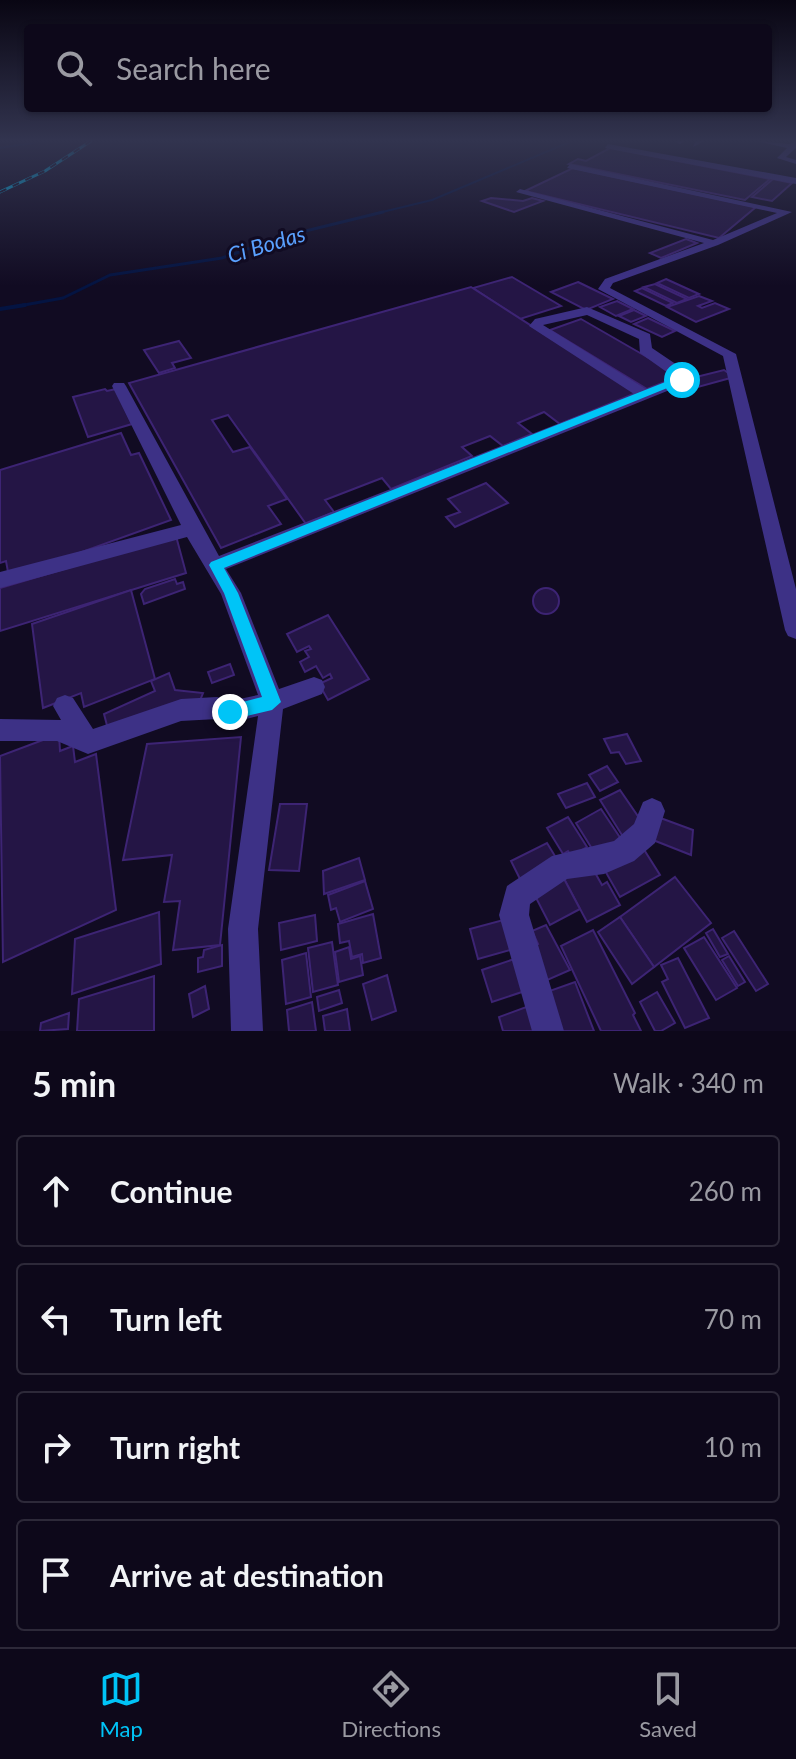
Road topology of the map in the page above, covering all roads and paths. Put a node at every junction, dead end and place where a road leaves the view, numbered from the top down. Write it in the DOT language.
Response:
graph roads {
  1 [pos="679,189"];
  2 [pos="520,192"];
  3 [pos="714,243"];
  4 [pos="119,386"];
  5 [pos="645,395"];
  6 [pos="192,529"];
  7 [pos="216,565"];
  8 [pos="0,580"];
  9 [pos="796,630"];
  10 [pos="314,687"];
  11 [pos="272,702"];
  12 [pos="65,706"];
  13 [pos="0,730"];
  14 [pos="88,742"];
  15 [pos="652,811"];
  16 [pos="247,1031"];
  17 [pos="548,1031"];
  1 -- 3 [label="street"];
  2 -- 3 [label="street"];
  3 -- 9 [label="street"];
  4 -- 6 [label="street"];
  5 -- 5 [label="street"];
  5 -- 7 [label="street"];
  6 -- 7 [label="street"];
  6 -- 8 [label="street"];
  7 -- 11 [label="street"];
  10 -- 11 [label="street"];
  11 -- 14 [label="street"];
  11 -- 16 [label="street"];
  12 -- 14 [label="street"];
  13 -- 14 [label="street"];
  15 -- 17 [label="street"];
}
